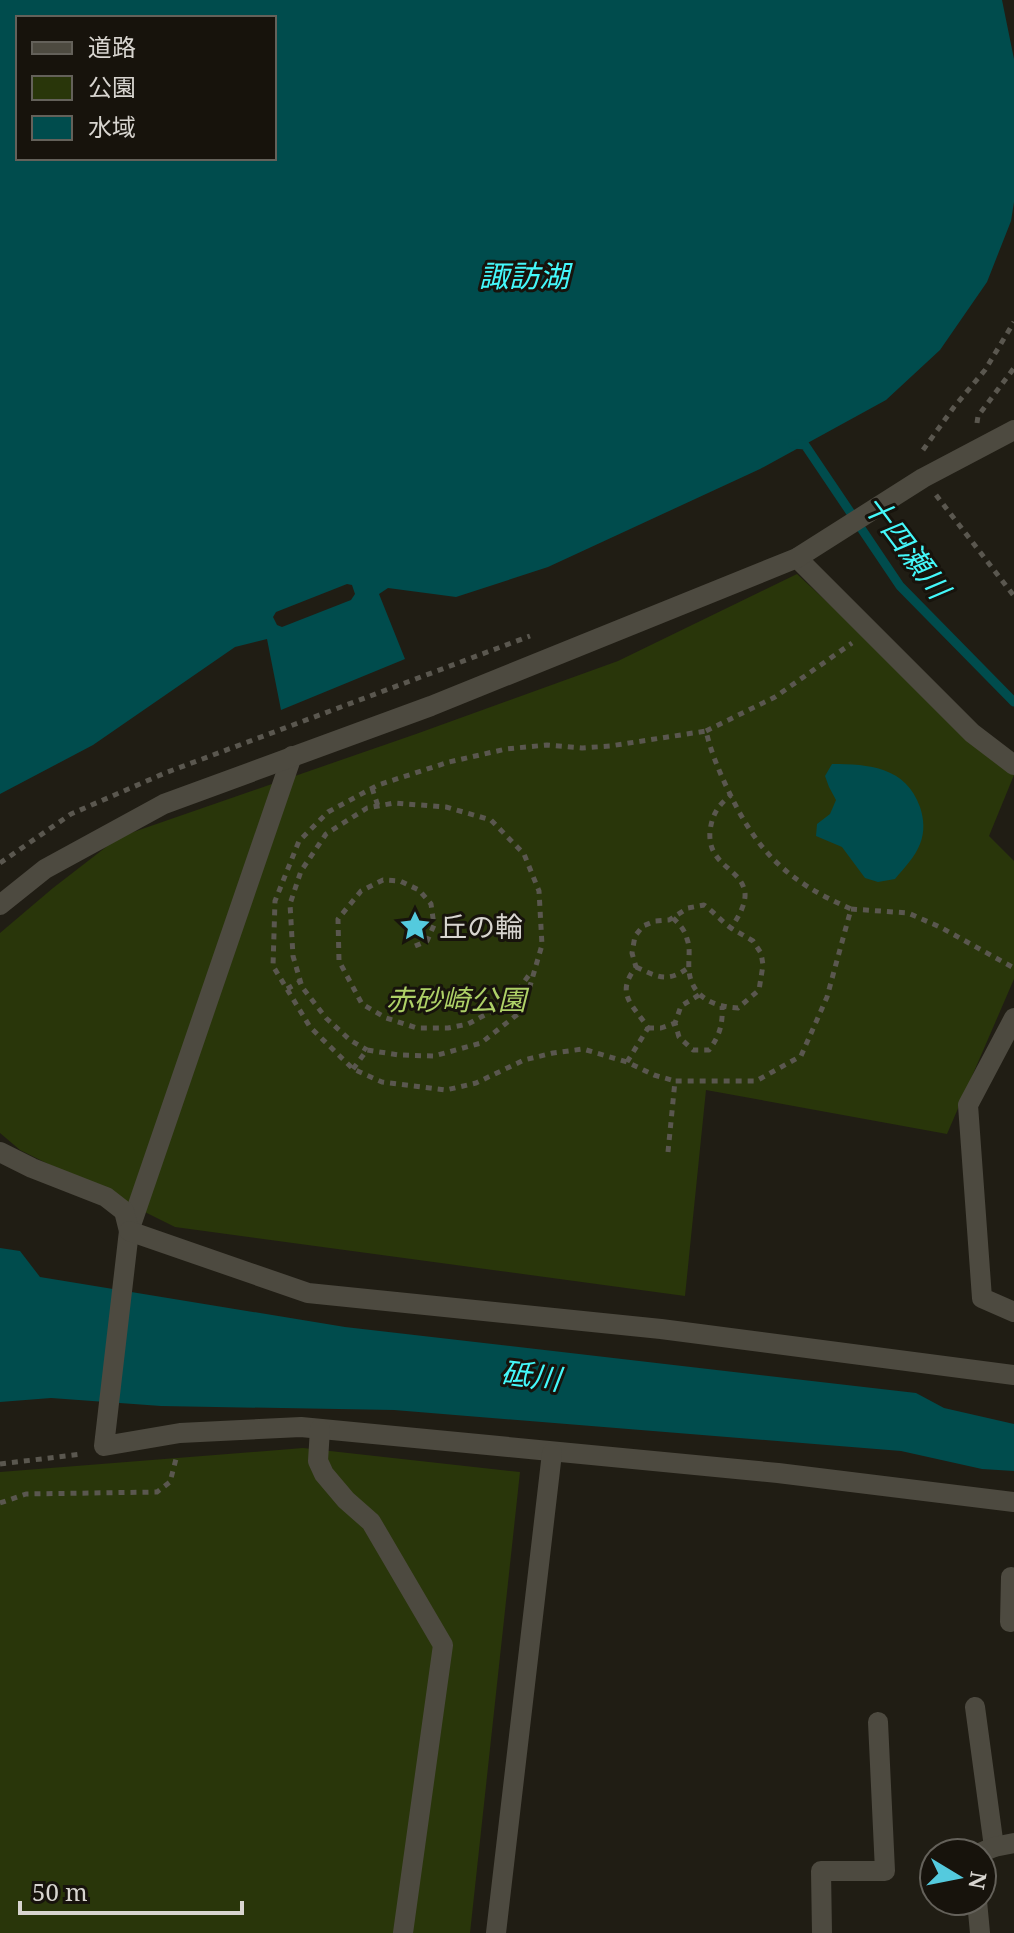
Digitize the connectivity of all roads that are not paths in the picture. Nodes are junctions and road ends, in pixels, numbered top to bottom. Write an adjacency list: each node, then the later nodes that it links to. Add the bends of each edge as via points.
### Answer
1 (1014, 430): 2 (street, via 914,483)
2 (797, 558): 3 (street, via 431,706); 4 (street, via 972,733)
3 (292, 756): 5 (street, via 164,804 45,869); 8 (street)
4 (1014, 765)
5 (0, 905)
6 (1014, 1018): 9 (street, via 968,1105 982,1298)
7 (0, 1152): 8 (street, via 106,1197 124,1211)
8 (129, 1231): 10 (street, via 308,1293 661,1329); 11 (street, via 104,1446 180,1433)
9 (1014, 1312)
10 (1014, 1375)
11 (320, 1429): 12 (street); 19 (street, via 318,1461 324,1474 371,1522 443,1645)
12 (552, 1453): 13 (street); 20 (street)
13 (1014, 1502)
14 (1011, 1577): 15 (street, via 1010,1622)
15 (1014, 1621)
16 (975, 1707): 18 (street)
17 (878, 1722): 21 (street, via 885,1871 821,1871)
18 (994, 1837)
19 (403, 1933)
20 (496, 1933)
21 (822, 1933)

